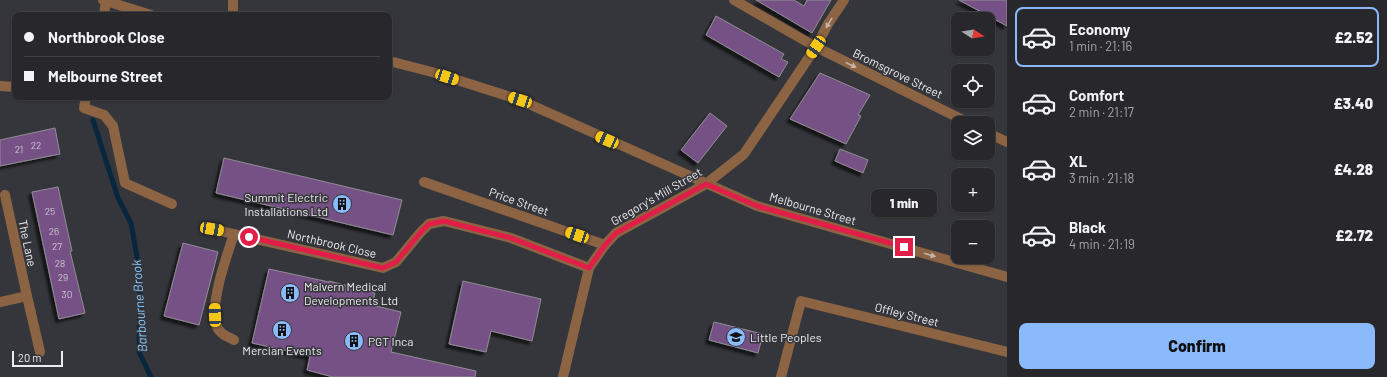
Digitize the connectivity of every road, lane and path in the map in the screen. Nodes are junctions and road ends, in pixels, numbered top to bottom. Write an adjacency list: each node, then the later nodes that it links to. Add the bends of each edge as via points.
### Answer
1 (234, 0): 7 (street)
2 (734, 0): 8 (street, Bromsgrove Street)
3 (844, 0): 8 (street, Gregory's Mill Street, one-way to 8)
4 (104, 1): 5 (street); 6 (street)
5 (104, 12)
6 (141, 12)
7 (233, 12)
8 (816, 47): 13 (street, Bromsgrove Street, one-way to 13); 17 (street, Gregory's Mill Street, via 744,154)
9 (392, 63): 17 (street, Melbourne Street, via 432,72 520,100)
10 (0, 86): 11 (street)
11 (12, 87)
12 (85, 100): 19 (street, via 84,108 104,115 113,126 125,183)
13 (954, 116)
14 (995, 136): 15 (street)
15 (1007, 142)
16 (424, 182): 22 (street, Price Street)
17 (706, 184): 22 (street, Gregory's Mill Street, via 616,233); 24 (street, Melbourne Street, one-way to 24, via 757,206)
18 (5, 195): 25 (street, The Lane)
19 (172, 204)
20 (212, 229): 21 (street, Northbrook Close)
21 (234, 234): 23 (street, Northbrook Close, via 383,268 396,262 429,224 444,221 511,238); 27 (street, via 223,267 215,306 216,325 222,334)
22 (605, 245): 23 (street, Gregory's Mill Street)
23 (589, 268): 30 (street, Gregory's Mill Street)
24 (1007, 277)
25 (27, 296): 26 (street); 28 (street, The Lane)
26 (0, 302)
27 (234, 340)
28 (40, 352)
29 (1007, 352): 31 (street, Offley Street, via 801,301)
30 (563, 377)
31 (782, 377)

